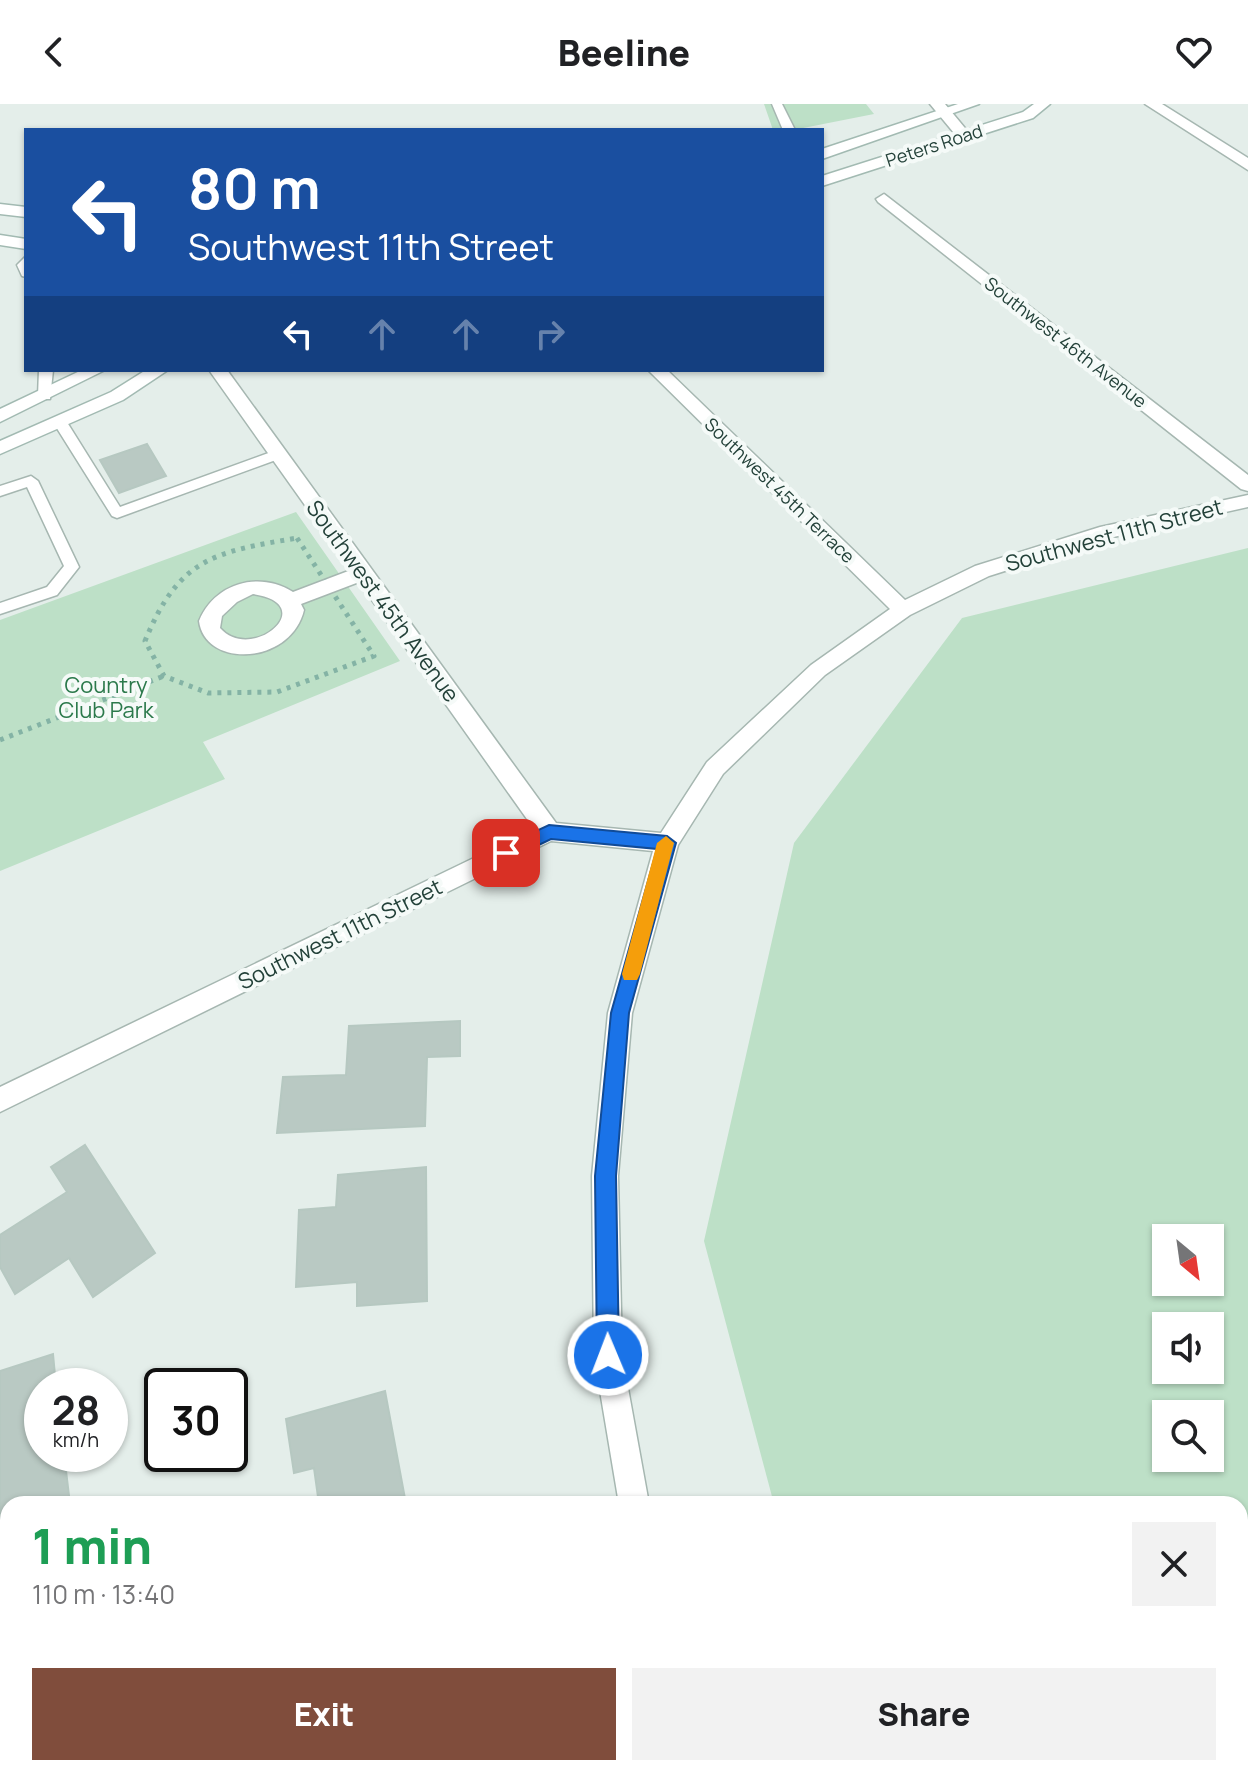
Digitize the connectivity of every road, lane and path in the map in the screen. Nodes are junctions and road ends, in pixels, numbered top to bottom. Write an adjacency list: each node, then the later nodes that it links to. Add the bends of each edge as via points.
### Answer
1 (777, 104): 6 (lane)
2 (972, 104): 5 (street, Peters Road)
3 (1043, 104): 7 (street, Peters Road, via 1028,115)
4 (1152, 104): 9 (street)
5 (940, 109): 7 (street); 8 (street, Peters Road)
6 (788, 128)
7 (964, 136): 10 (street, Peters Road)
8 (824, 153)
9 (1248, 165)
10 (824, 180)
11 (884, 199): 26 (street, Southwest 46th Avenue)
12 (0, 209): 13 (street)
13 (24, 212)
14 (0, 240): 15 (street)
15 (24, 244)
16 (46, 372): 21 (lane)
17 (92, 372): 21 (street)
18 (156, 372): 23 (street)
19 (219, 372): 25 (street, Southwest 45th Avenue)
20 (659, 372): 32 (street, Southwest 45th Terrace)
21 (45, 396): 22 (street)
22 (0, 416)
23 (60, 422): 24 (street); 25 (lane, via 117,513)
24 (0, 448)
25 (279, 454): 29 (street, Southwest 45th Avenue)
26 (1248, 485)
27 (0, 491): 31 (lane, via 31,481 72,567 52,591)
28 (1248, 501): 32 (street, Southwest 11th Street, via 1107,532 982,571)
29 (363, 573): 30 (street); 35 (street, Southwest 45th Avenue)
30 (291, 600)
31 (0, 609)
32 (903, 610): 36 (street, Southwest 11th Street, via 818,670 715,768)
33 (164, 676): 34 (path)
34 (0, 740)
35 (549, 832): 36 (street); 37 (street, Southwest 11th Street)
36 (667, 843): 38 (street, Southwest 11th Street, via 620,1013 605,1176 608,1355)
37 (0, 1100)
38 (633, 1496)

